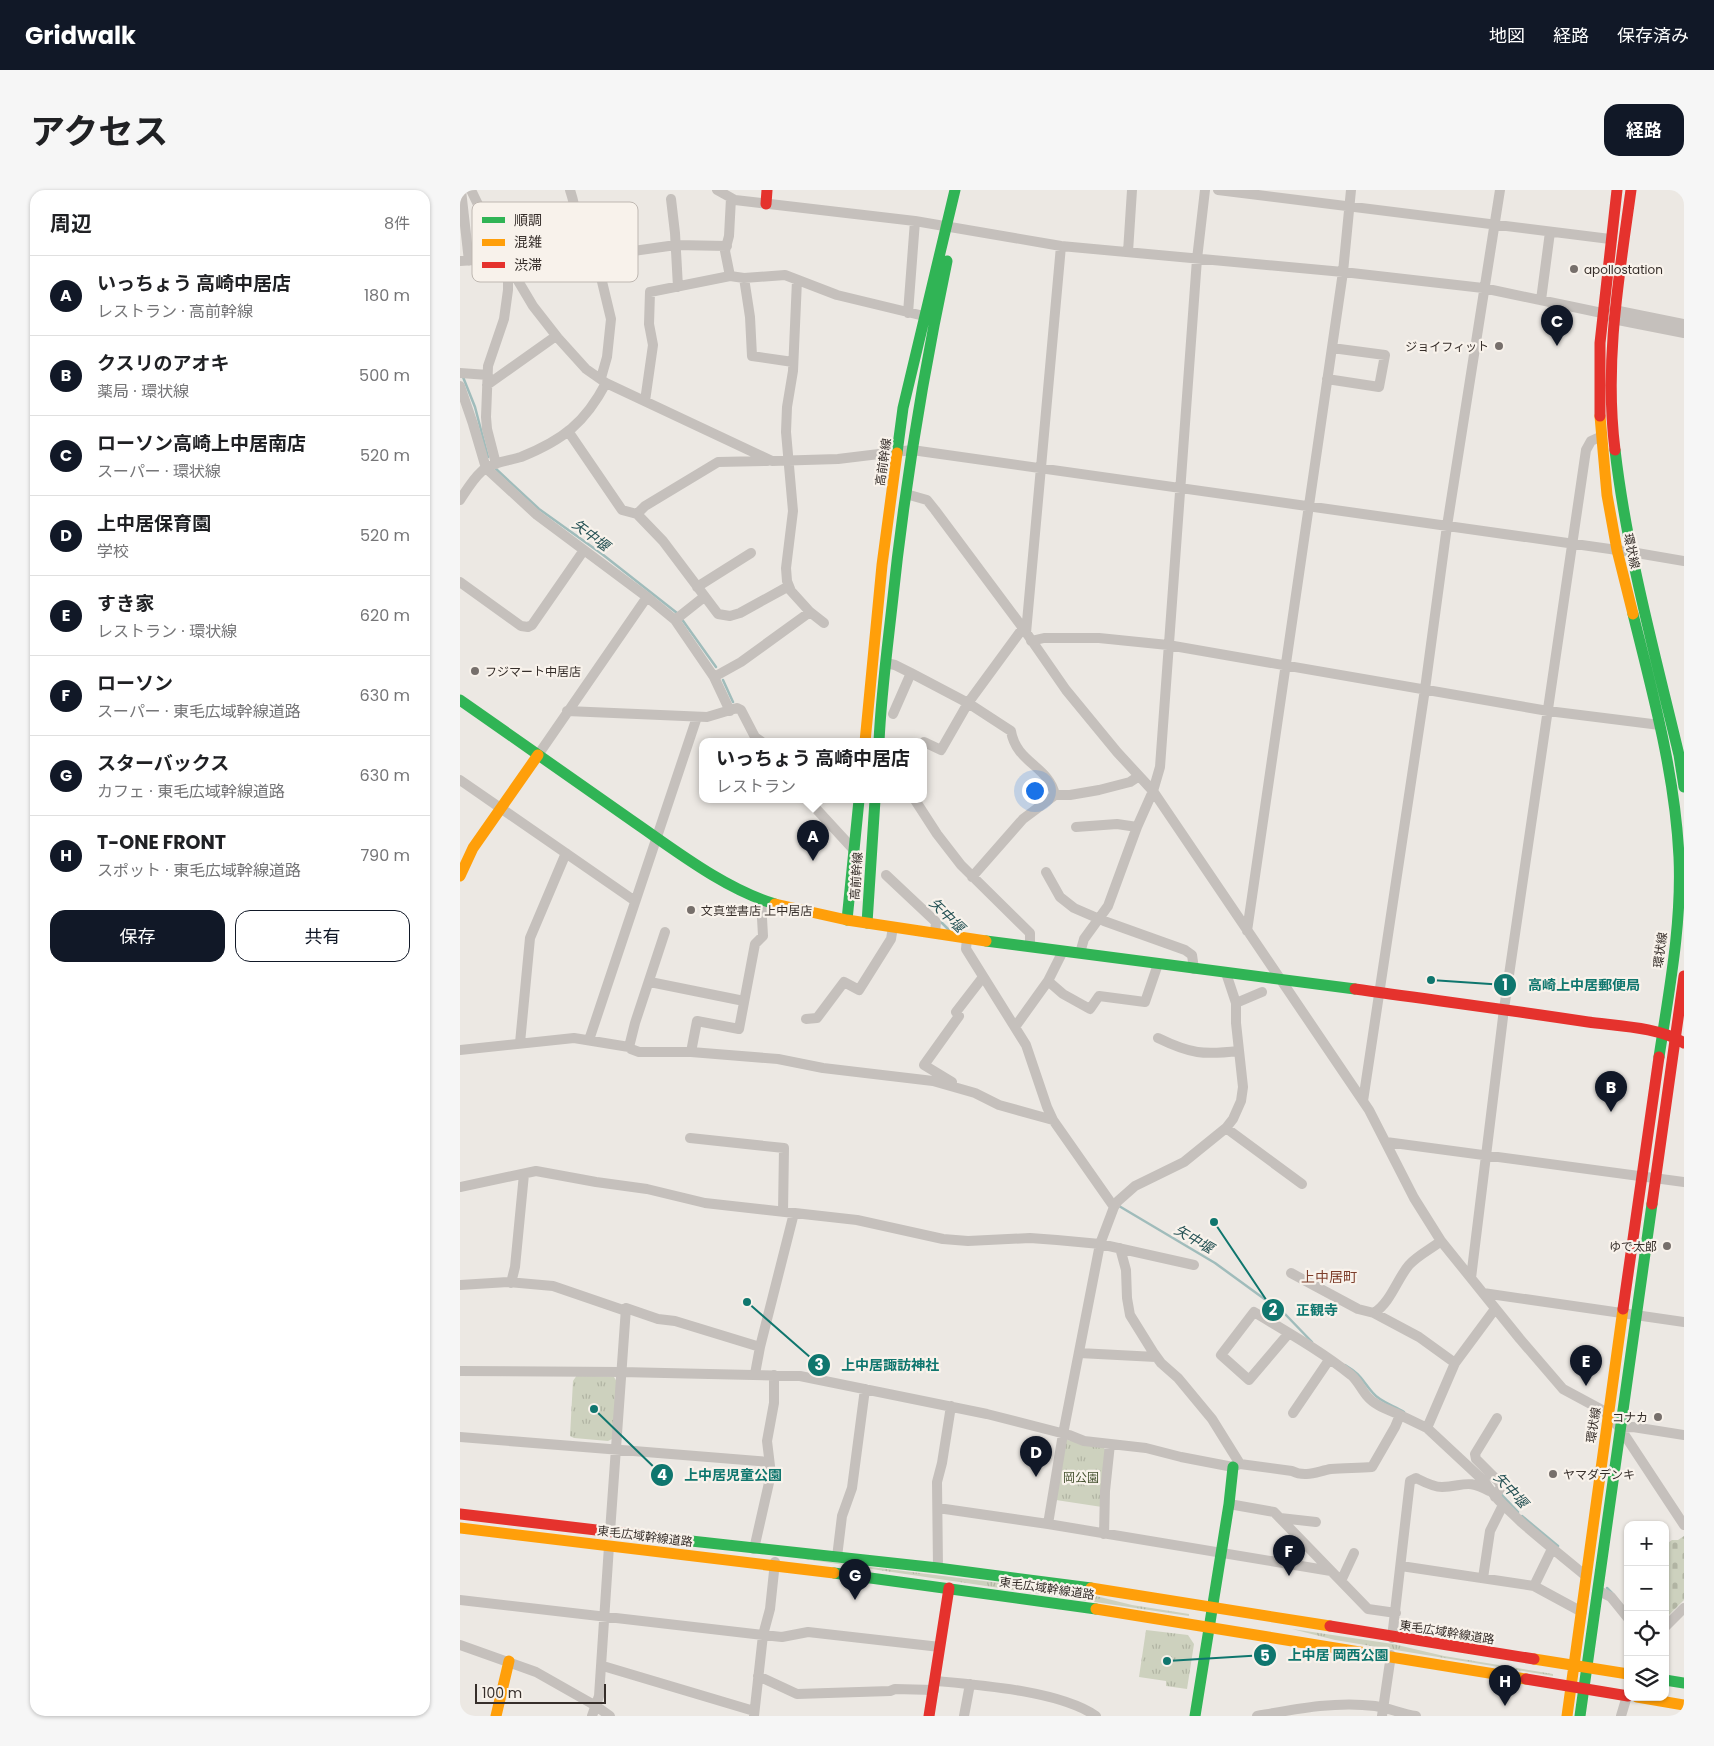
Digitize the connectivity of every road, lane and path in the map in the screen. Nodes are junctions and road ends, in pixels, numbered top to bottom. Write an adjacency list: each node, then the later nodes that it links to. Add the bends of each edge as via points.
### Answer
1 (461, 190): 32 (street)
2 (470, 190): 17 (street)
3 (570, 190): 18 (street)
4 (717, 190): 15 (street)
5 (767, 190): 19 (main road)
6 (955, 190): 23 (main road, 高前幹線)
7 (963, 190): 23 (main road, 高前幹線)
8 (1132, 190): 30 (street)
9 (1205, 190): 31 (street)
10 (1218, 190): 20 (street)
11 (1351, 190): 20 (street)
12 (1500, 190): 22 (street)
13 (1617, 190): 25 (main road, 環状線)
14 (1631, 190): 45 (main road, 環状線)
15 (731, 198): 19 (street); 27 (street)
16 (671, 199): 26 (street)
17 (476, 202)
18 (574, 202)
19 (766, 204): 21 (street)
20 (1349, 206): 22 (street); 33 (street)
21 (916, 221): 23 (street); 43 (street)
22 (1493, 225): 24 (street); 41 (street)
23 (950, 227): 28 (street); 46 (main road, 高前幹線); 60 (main road, 高前幹線)
24 (1550, 232): 25 (street); 42 (street)
25 (1610, 239): 44 (main road, 環状線)
26 (676, 245): 27 (street); 29 (street); 40 (street)
27 (727, 246): 34 (street)
28 (1061, 246): 30 (street); 66 (street)
29 (638, 250)
30 (1128, 252): 31 (street)
31 (1197, 259): 33 (street); 67 (street)
32 (464, 261)
33 (1343, 272): 41 (street); 50 (street)
34 (730, 276): 35 (street); 40 (street)
35 (744, 278): 36 (street, via 785,275); 51 (street, via 752,356)
36 (797, 280): 43 (street, via 838,295); 51 (street)
37 (508, 282): 54 (street, via 504,319 492,352)
38 (519, 282): 49 (street)
39 (602, 282): 55 (street, via 611,319)
40 (678, 287): 57 (street, via 650,292 649,324 653,345)
41 (1483, 288): 42 (street); 72 (street)
42 (1541, 300): 44 (street)
43 (908, 313): 46 (street)
44 (1602, 313): 59 (main road, 環状線, via 1599,374)
45 (1613, 314): 47 (street); 48 (street); 76 (main road, 環状線, via 1612,434)
46 (924, 316): 61 (main road, 高前幹線, via 903,408)
47 (1684, 324)
48 (1684, 333)
49 (556, 336): 54 (street); 55 (street, via 586,369)
50 (1332, 348): 53 (street); 53 (street, via 1384,355 1379,387)
51 (793, 362): 63 (street, via 787,407)
52 (460, 373): 54 (street)
53 (1328, 379): 70 (street)
54 (488, 380): 64 (street, via 487,429)
55 (603, 380): 57 (street); 58 (street, via 595,404)
56 (460, 386): 65 (street)
57 (645, 401): 62 (street)
58 (568, 431): 64 (street, via 544,446); 71 (street, via 622,510)
59 (1602, 436): 73 (street, via 1591,442 1586,450); 75 (main road, 環状線, via 1607,495)
60 (912, 450): 61 (street); 66 (street); 68 (main road, 高前幹線)
61 (898, 451): 63 (street); 104 (main road, 高前幹線, via 882,565)
62 (772, 460): 63 (street); 71 (street, via 718,462)
63 (789, 461): 80 (street, via 793,511 786,568)
64 (496, 464): 65 (street)
65 (486, 468): 69 (street); 74 (street, via 538,515)
66 (1042, 469): 67 (street); 87 (street)
67 (1180, 488): 70 (street); 88 (street)
68 (906, 494): 87 (street, via 927,500); 89 (main road, 高前幹線)
69 (460, 498)
70 (1309, 506): 72 (street); 90 (street)
71 (637, 514): 81 (street, via 664,541)
72 (1447, 526): 73 (street); 93 (street)
73 (1572, 544): 75 (street); 98 (street)
74 (584, 550): 79 (street, via 528,628); 82 (street)
75 (1617, 550): 76 (street); 101 (main road, 環状線)
76 (1631, 552): 78 (street); 102 (main road, 環状線)
77 (751, 553): 81 (street)
78 (1684, 561)
79 (460, 582)
80 (789, 586): 83 (street, via 730,616 718,614); 84 (street)
81 (697, 587): 83 (street)
82 (647, 597): 85 (street); 97 (street)
83 (704, 597): 85 (street)
84 (810, 612): 86 (street); 92 (street, via 741,662)
85 (675, 620): 92 (street)
86 (824, 623)
87 (1027, 634): 88 (street, via 1044,638 1099,638); 95 (street); 108 (street, via 1066,690)
88 (1168, 645): 90 (street); 111 (street, via 1160,768)
89 (886, 663): 91 (street); 105 (main road, 高前幹線)
90 (1285, 664): 93 (street); 133 (street)
91 (911, 673): 95 (street); 99 (street)
92 (714, 677): 96 (street)
93 (1425, 688): 98 (street); 149 (street)
94 (460, 700): 107 (main road)
95 (968, 703): 106 (street, via 941,750); 112 (street, via 1011,731 1016,748 1044,775)
96 (730, 710): 100 (street); 103 (street, via 741,710)
97 (567, 711): 100 (street); 107 (street)
98 (1548, 711): 101 (street); 152 (street)
99 (893, 714)
100 (697, 718): 120 (street)
101 (1660, 726): 155 (main road, 環状線, via 1672,783 1679,879 1678,924)
102 (1678, 730): 110 (main road, 環状線)
103 (756, 738)
104 (865, 738)
105 (879, 738)
106 (927, 743)
107 (538, 755): 117 (main road); 120 (main road)
108 (1139, 776): 111 (street); 112 (street, via 1130,782 1098,790 1070,796)
109 (460, 780): 117 (street)
110 (1684, 787)
111 (1153, 791): 119 (street); 133 (street)
112 (1055, 795): 126 (street, via 1023,820)
113 (811, 803): 121 (street)
114 (859, 803): 121 (main road, 高前幹線)
115 (875, 803): 131 (main road, 高前幹線)
116 (917, 803): 126 (street)
117 (501, 808): 122 (street); 125 (main road, via 473,848)
118 (1076, 827): 119 (street, via 1117,824)
119 (1137, 827): 129 (street, via 1108,906)
120 (657, 837): 127 (main road, via 719,878); 128 (street)
121 (854, 850): 130 (main road, 高前幹線)
122 (566, 853): 128 (street); 159 (street, via 530,938)
123 (1046, 872): 129 (street, via 1060,897 1074,908)
124 (886, 875): 135 (street, via 936,922)
125 (460, 876)
126 (972, 877): 137 (street, via 1030,933)
127 (761, 900): 130 (main road); 150 (street, via 763,936 755,944)
128 (636, 901): 158 (street)
129 (1099, 918): 139 (street, via 1084,939); 141 (street, via 1185,950 1192,955)
130 (847, 920): 131 (main road)
131 (867, 923): 132 (main road)
132 (893, 927): 135 (main road); 153 (street, via 890,939 859,990 844,982 817,1018)
133 (1247, 931): 145 (street)
134 (665, 932): 147 (street)
135 (935, 933): 136 (main road)
136 (967, 938): 137 (main road); 144 (street, via 966,949)
137 (1030, 947): 138 (main road)
138 (1064, 951): 139 (main road); 146 (street)
139 (1080, 953): 140 (main road)
140 (1158, 964): 141 (main road); 146 (street, via 1145,1002 1100,996 1090,1009)
141 (1194, 969): 142 (main road)
142 (1226, 973): 145 (main road); 151 (street)
143 (1684, 976): 157 (main road)
144 (983, 977): 154 (street); 164 (street, via 956,1012 959,1016 924,1065)
145 (1281, 980): 149 (main road); 165 (street)
146 (1048, 981): 154 (street)
147 (650, 982): 150 (street); 160 (street)
148 (1262, 992): 151 (street)
149 (1380, 993): 152 (main road); 165 (street)
150 (744, 1000): 163 (street, via 738,1029 697,1021)
151 (1236, 1002): 162 (street)
152 (1504, 1009): 155 (main road); 170 (street)
153 (806, 1019)
154 (1015, 1027): 166 (street, via 1030,1051)
155 (1663, 1034): 157 (main road); 172 (main road, 環状線)
156 (1158, 1038): 162 (street, via 1188,1051)
157 (1681, 1039): 173 (main road)
158 (589, 1040): 159 (street, via 559,1038); 160 (street)
159 (520, 1043): 161 (street)
160 (629, 1047): 163 (street, via 639,1052)
161 (460, 1050)
162 (1239, 1051): 167 (street, via 1242,1101)
163 (691, 1052): 164 (street, via 934,1081)
164 (965, 1090): 166 (street, via 1000,1105)
165 (1362, 1101): 169 (street)
166 (1053, 1120): 177 (street)
167 (1226, 1128): 175 (street); 177 (street, via 1184,1162 1135,1186)
168 (690, 1138): 178 (street, via 784,1148)
169 (1386, 1142): 170 (street); 180 (street, via 1414,1198)
170 (1486, 1155): 172 (street); 185 (street)
171 (524, 1174): 176 (street); 178 (street, via 536,1171 647,1189 705,1203); 186 (street)
172 (1643, 1176): 173 (street); 192 (main road, 環状線)
173 (1656, 1178): 174 (street); 193 (main road)
174 (1684, 1182)
175 (1302, 1184)
176 (460, 1187)
177 (1114, 1208): 181 (street)
178 (783, 1212): 179 (street)
179 (794, 1213): 181 (street, via 857,1220 955,1241 1030,1238); 196 (street)
180 (1442, 1241): 185 (street); 191 (street, via 1410,1264)
181 (1100, 1244): 182 (street); 197 (street)
182 (1120, 1248): 183 (street); 198 (street, via 1126,1270 1130,1316)
183 (1194, 1265)
184 (1290, 1273): 191 (street, via 1358,1309)
185 (1471, 1278): 188 (street)
186 (511, 1283): 187 (street); 190 (street, via 553,1286)
187 (460, 1285)
188 (1483, 1293): 189 (street); 192 (street)
189 (1495, 1309): 200 (street); 209 (street, via 1563,1389)
190 (626, 1311): 196 (street, via 626,1308); 202 (street)
191 (1374, 1313): 200 (street, via 1419,1337)
192 (1624, 1313): 193 (street); 209 (main road, 環状線)
193 (1638, 1315): 194 (street); 212 (main road)
194 (1684, 1322)
195 (1289, 1333): 195 (street, via 1254,1312 1220,1355 1249,1380); 199 (street)
196 (760, 1346): 203 (street)
197 (1079, 1352): 198 (street); 213 (street)
198 (1156, 1357): 219 (street, via 1212,1419)
199 (1329, 1360): 207 (street); 208 (street, via 1352,1376 1376,1404)
200 (1455, 1363): 211 (street)
201 (460, 1371): 202 (street)
202 (620, 1372): 203 (street); 217 (street)
203 (755, 1374): 204 (street)
204 (774, 1375): 205 (street, via 800,1376); 218 (street, via 774,1403 767,1441)
205 (864, 1389): 206 (street); 238 (street, via 852,1488 842,1516)
206 (951, 1406): 213 (street); 223 (street, via 937,1482)
207 (1293, 1413)
208 (1400, 1414): 211 (street); 219 (street, via 1372,1467 1297,1474)
209 (1608, 1415): 212 (street); 243 (main road, 環状線)
210 (1497, 1418): 220 (street, via 1475,1454 1499,1482)
211 (1428, 1426): 220 (street)
212 (1620, 1428): 214 (street); 228 (street); 248 (main road)
213 (1063, 1434): 216 (street); 227 (street)
214 (1684, 1435)
215 (460, 1437): 217 (street)
216 (1110, 1444): 219 (street); 231 (street)
217 (616, 1450): 218 (street); 230 (street)
218 (769, 1462): 233 (street, via 771,1474)
219 (1237, 1466): 221 (main road)
220 (1496, 1493): 222 (street); 240 (street, via 1468,1483 1442,1487 1416,1478 1410,1482)
221 (1229, 1504): 225 (street, via 1274,1512); 236 (main road)
222 (1503, 1505): 234 (street); 244 (street, via 1490,1530)
223 (938, 1508): 227 (street); 241 (street)
224 (460, 1514): 230 (main road, 東毛広域幹線道路)
225 (1280, 1518): 226 (street); 242 (street)
226 (1316, 1522)
227 (1048, 1524): 231 (street)
228 (1684, 1525)
229 (460, 1528): 232 (main road, 東毛広域幹線道路)
230 (610, 1532): 233 (main road, 東毛広域幹線道路)
231 (1104, 1534): 236 (street)
232 (609, 1546): 239 (main road, 東毛広域幹線道路); 255 (street)
233 (754, 1549): 235 (main road, 東毛広域幹線道路)
234 (1552, 1549): 243 (street); 246 (street)
235 (776, 1551): 238 (main road, 東毛広域幹線道路); 239 (street)
236 (1221, 1552): 242 (street); 250 (main road)
237 (1354, 1552): 245 (street)
238 (837, 1557): 241 (main road, 東毛広域幹線道路)
239 (775, 1565): 247 (main road, 東毛広域幹線道路); 258 (street, via 770,1609)
240 (1400, 1566): 244 (street); 253 (street)
241 (938, 1568): 250 (main road, 東毛広域幹線道路)
242 (1331, 1571): 245 (street)
243 (1586, 1576): 252 (main road, 環状線)
244 (1484, 1578): 246 (street)
245 (1341, 1581): 253 (street, via 1368,1609)
246 (1534, 1586): 252 (street)
247 (949, 1588): 257 (main road, 東毛広域幹線道路); 261 (main road)
248 (1599, 1591): 254 (street, via 1608,1594); 266 (main road)
249 (460, 1600): 255 (street)
250 (1212, 1607): 257 (main road); 259 (main road, 東毛広域幹線道路)
251 (1684, 1608): 256 (street)
252 (1582, 1612): 264 (main road, 環状線)
253 (1396, 1613): 259 (street)
254 (1624, 1613)
255 (604, 1616): 258 (street); 265 (street)
256 (1669, 1623)
257 (1209, 1626): 262 (main road, 東毛広域幹線道路); 289 (main road)
258 (763, 1635): 261 (street, via 782,1637 808,1632); 268 (street)
259 (1392, 1638): 264 (main road, 東毛広域幹線道路)
260 (460, 1645): 263 (street)
261 (940, 1647): 272 (main road)
262 (1391, 1655): 273 (main road, 東毛広域幹線道路); 281 (street)
263 (509, 1661): 279 (street, via 536,1672); 283 (main road)
264 (1575, 1665): 266 (main road, 東毛広域幹線道路); 273 (main road, 環状線)
265 (602, 1666): 279 (street); 282 (street)
266 (1588, 1667): 267 (main road, 東毛広域幹線道路); 274 (main road)
267 (1624, 1673)
268 (758, 1676): 272 (street, via 797,1694); 282 (street)
269 (1669, 1681): 270 (main road)
270 (1684, 1683)
271 (970, 1684): 272 (street); 287 (street); 288 (street, via 1048,1697 1077,1705)
272 (935, 1686): 286 (main road)
273 (1571, 1686): 274 (main road, 東毛広域幹線道路); 292 (main road, 環状線)
274 (1584, 1688): 275 (main road, 東毛広域幹線道路); 293 (main road)
275 (1624, 1695)
276 (1626, 1701): 294 (street)
277 (1660, 1701): 278 (main road)
278 (1684, 1705)
279 (596, 1706): 284 (street); 285 (street)
280 (1319, 1711): 281 (street, via 1348,1704); 290 (street)
281 (1382, 1712): 291 (street)
282 (754, 1714)
283 (496, 1716)
284 (592, 1716)
285 (610, 1716)
286 (930, 1716)
287 (964, 1716)
288 (1096, 1716)
289 (1195, 1716)
290 (1257, 1716)
291 (1416, 1716)
292 (1567, 1716)
293 (1580, 1716)
294 (1621, 1716)

